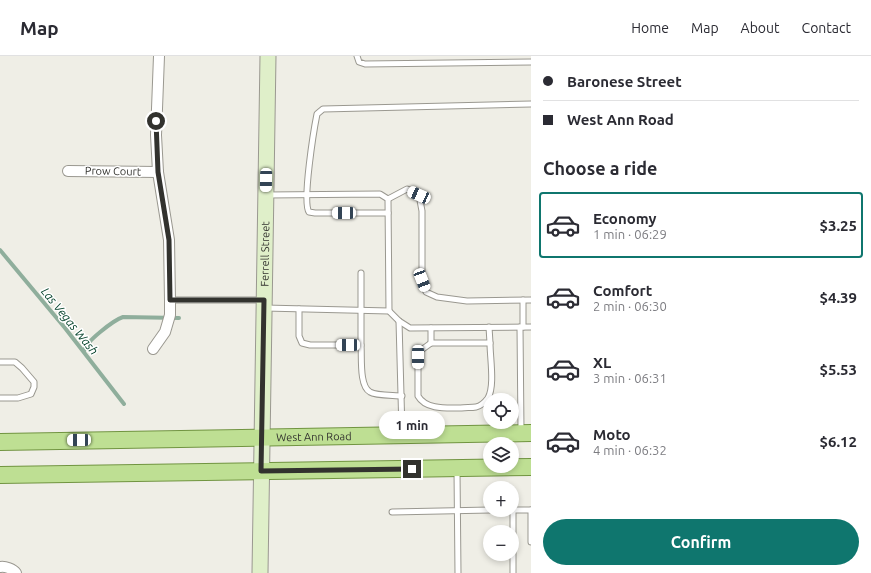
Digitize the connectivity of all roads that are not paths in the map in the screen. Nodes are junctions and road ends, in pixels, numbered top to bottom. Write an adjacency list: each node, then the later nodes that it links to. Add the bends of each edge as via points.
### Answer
1 (159, 56): 7 (street, via 156,135)
2 (268, 56): 9 (street, Ferrell Street)
3 (357, 56): 4 (lane, via 359,62 365,64)
4 (531, 62)
5 (531, 104): 8 (lane, via 323,109 317,114 312,140)
6 (68, 171): 7 (street, Prow Court)
7 (158, 172): 13 (street, via 169,240)
8 (307, 194): 9 (lane); 10 (lane, via 380,194); 11 (lane, via 309,212)
9 (266, 195): 16 (street, Ferrell Street)
10 (388, 198): 11 (lane); 14 (lane, via 407,189 419,195 422,211 422,280 426,292 437,298 467,301)
11 (388, 213): 19 (lane)
12 (361, 273): 18 (lane)
13 (170, 300): 16 (lane); 28 (street, via 170,315 165,332)
14 (523, 300): 15 (lane); 21 (lane)
15 (531, 300)
16 (264, 304): 17 (lane); 34 (street, Ferrell Street)
17 (300, 309): 18 (lane); 27 (lane, via 299,336 302,342 310,345)
18 (360, 310): 19 (lane); 27 (lane)
19 (389, 311): 20 (lane)
20 (399, 321): 23 (lane, via 410,328); 30 (lane)
21 (522, 327): 22 (lane); 24 (lane); 32 (lane)
22 (531, 327)
23 (432, 328): 24 (lane); 25 (lane)
24 (489, 328): 26 (lane)
25 (431, 343): 26 (lane); 26 (lane, via 420,351 418,357 418,396 425,403 444,408 476,407 484,403 491,390)
26 (490, 343)
27 (361, 345): 30 (lane, via 362,380 366,389 371,393)
28 (153, 349)
29 (0, 362): 31 (lane, via 15,362 34,382 34,387 31,394 18,398)
30 (402, 396): 33 (lane)
31 (0, 398)
32 (526, 434): 33 (main road, West Ann Road)
33 (402, 435): 34 (main road, West Ann Road)
34 (262, 437): 35 (main road, West Ann Road); 38 (street, Ferrell Street)
35 (0, 442)
36 (531, 467): 37 (main road)
37 (457, 468): 38 (main road); 40 (lane)
38 (261, 471): 39 (main road); 49 (street, Ferrell Street)
39 (0, 475)
40 (458, 510): 41 (lane); 44 (lane); 50 (lane)
41 (483, 510)
42 (519, 510): 43 (lane)
43 (531, 510): 46 (lane)
44 (392, 512)
45 (512, 517): 51 (lane)
46 (531, 542)
47 (0, 567): 48 (street)
48 (16, 573)
49 (260, 573)
50 (458, 573)
51 (513, 573)

